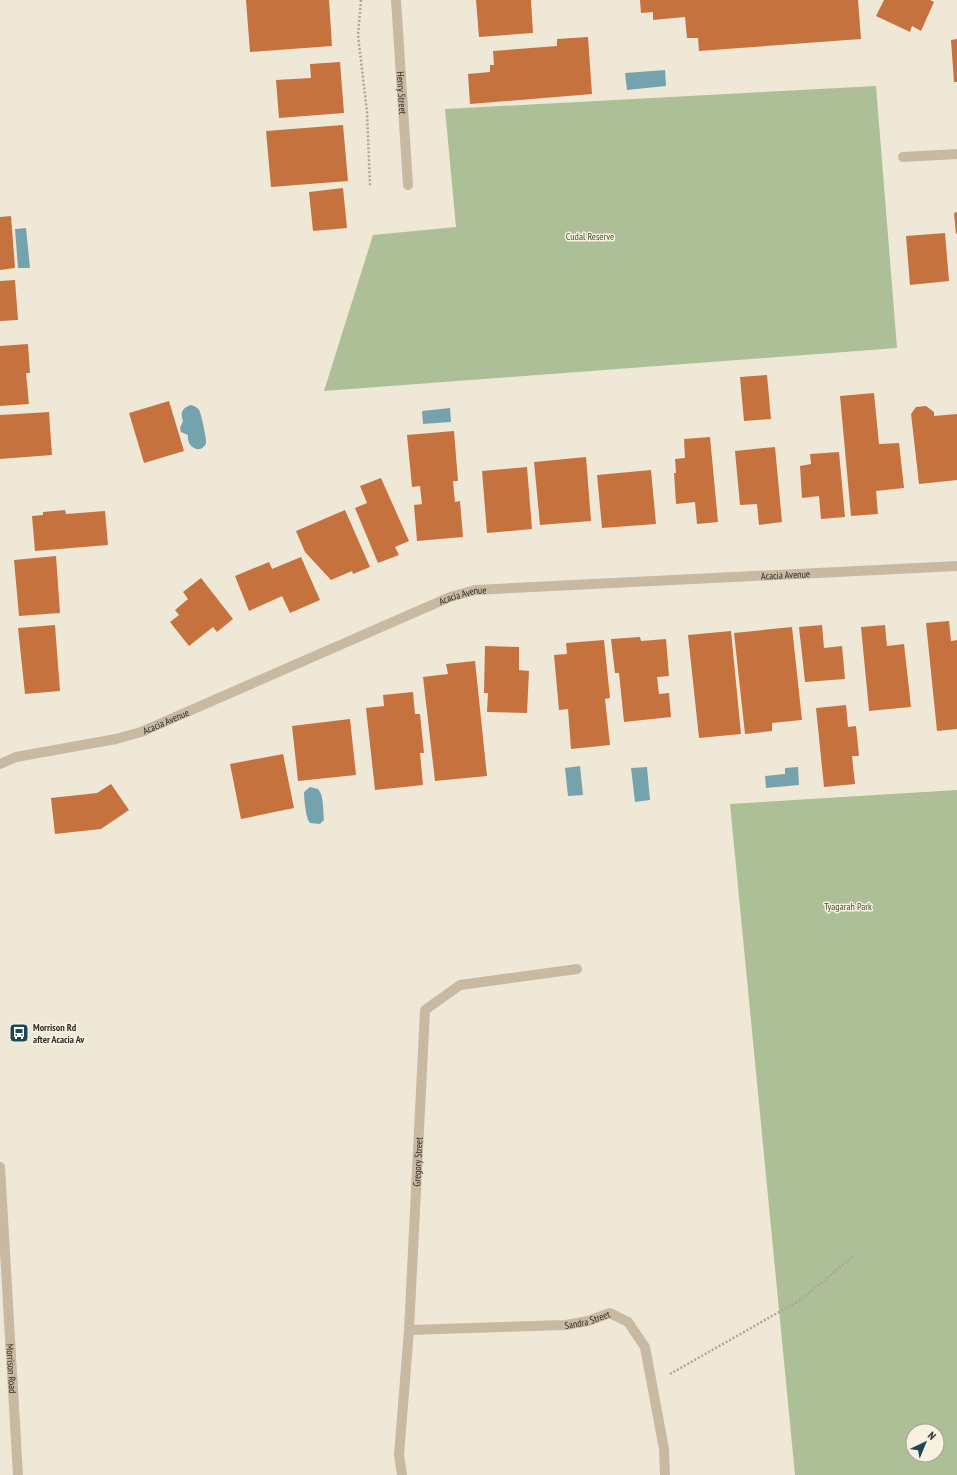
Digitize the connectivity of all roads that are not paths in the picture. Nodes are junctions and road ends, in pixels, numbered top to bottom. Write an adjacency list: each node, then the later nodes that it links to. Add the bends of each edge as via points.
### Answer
1 (396, 0): 4 (street, Henry Street)
2 (957, 154): 3 (street)
3 (903, 157)
4 (408, 185)
5 (957, 566): 6 (street, Acacia Avenue, via 475,590 450,597 140,732 16,758)
6 (0, 764)
7 (577, 970): 10 (street, Gregory Street, via 460,985 425,1010)
8 (0, 1168): 9 (street, Morrison Road)
9 (3, 1277): 11 (street, Morrison Road)
10 (409, 1330): 12 (street, Gregory Street, via 399,1455); 13 (street, Sandra Street, via 566,1326 610,1313 628,1322 646,1348 664,1449)
11 (18, 1475)
12 (402, 1475)
13 (665, 1475)

